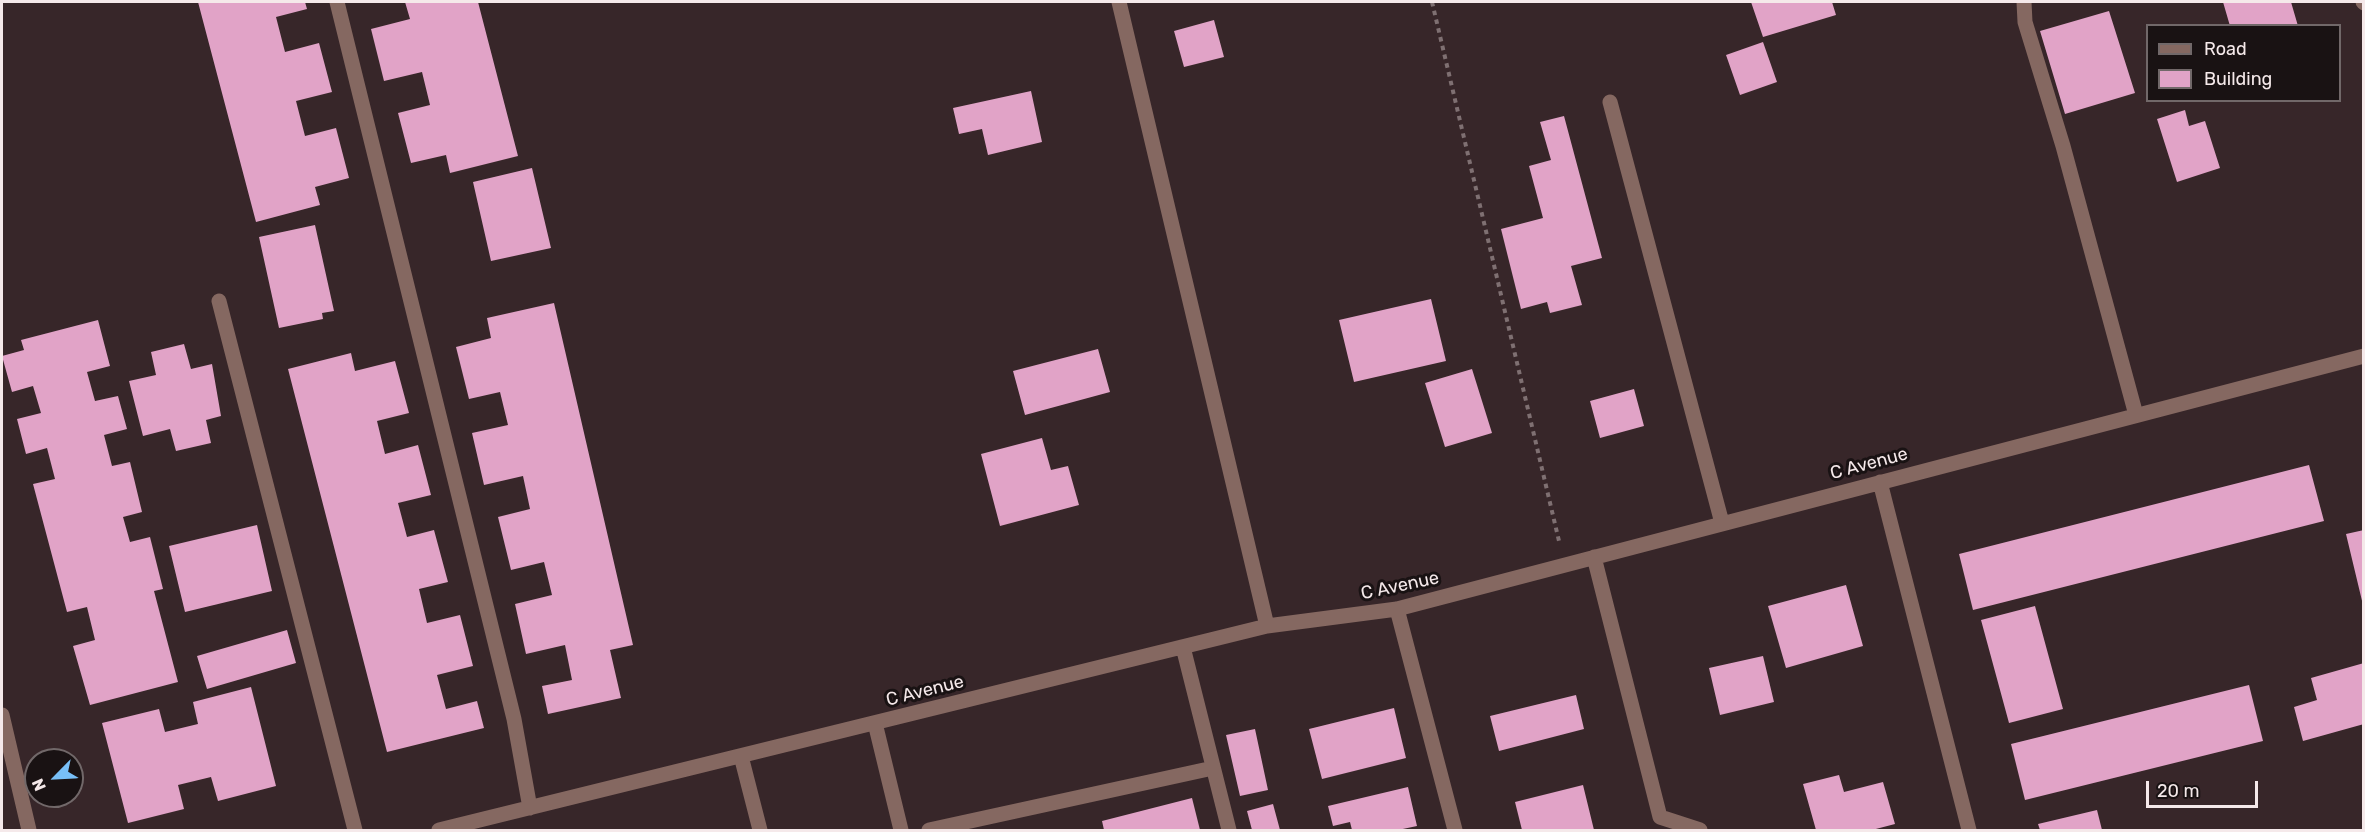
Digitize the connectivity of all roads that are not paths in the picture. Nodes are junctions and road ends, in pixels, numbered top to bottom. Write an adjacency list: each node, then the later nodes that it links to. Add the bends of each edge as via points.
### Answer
1 (337, 2): 18 (street, via 511,708)
2 (1119, 2): 12 (street)
3 (2024, 2): 7 (street, via 2025,22)
4 (1610, 102): 9 (street)
5 (219, 301): 20 (street)
6 (2364, 357): 7 (street, C Avenue)
7 (2136, 415): 8 (street, C Avenue)
8 (1880, 482): 9 (street, C Avenue); 28 (street)
9 (1722, 523): 10 (street, C Avenue)
10 (1594, 556): 11 (street, C Avenue); 27 (street, via 1660,817)
11 (1397, 609): 12 (street, C Avenue); 26 (street)
12 (1267, 626): 13 (street, C Avenue)
13 (1183, 647): 15 (street, C Avenue); 17 (street)
14 (2, 715): 19 (street)
15 (875, 723): 16 (street, C Avenue); 23 (street)
16 (741, 756): 18 (street, C Avenue); 22 (street)
17 (1213, 768): 24 (street); 25 (street)
18 (530, 808): 21 (street, C Avenue)
19 (30, 831)
20 (355, 831)
21 (439, 831)
22 (760, 831)
23 (901, 831)
24 (929, 831)
25 (1229, 831)
26 (1455, 831)
27 (1700, 831)
28 (1969, 831)

